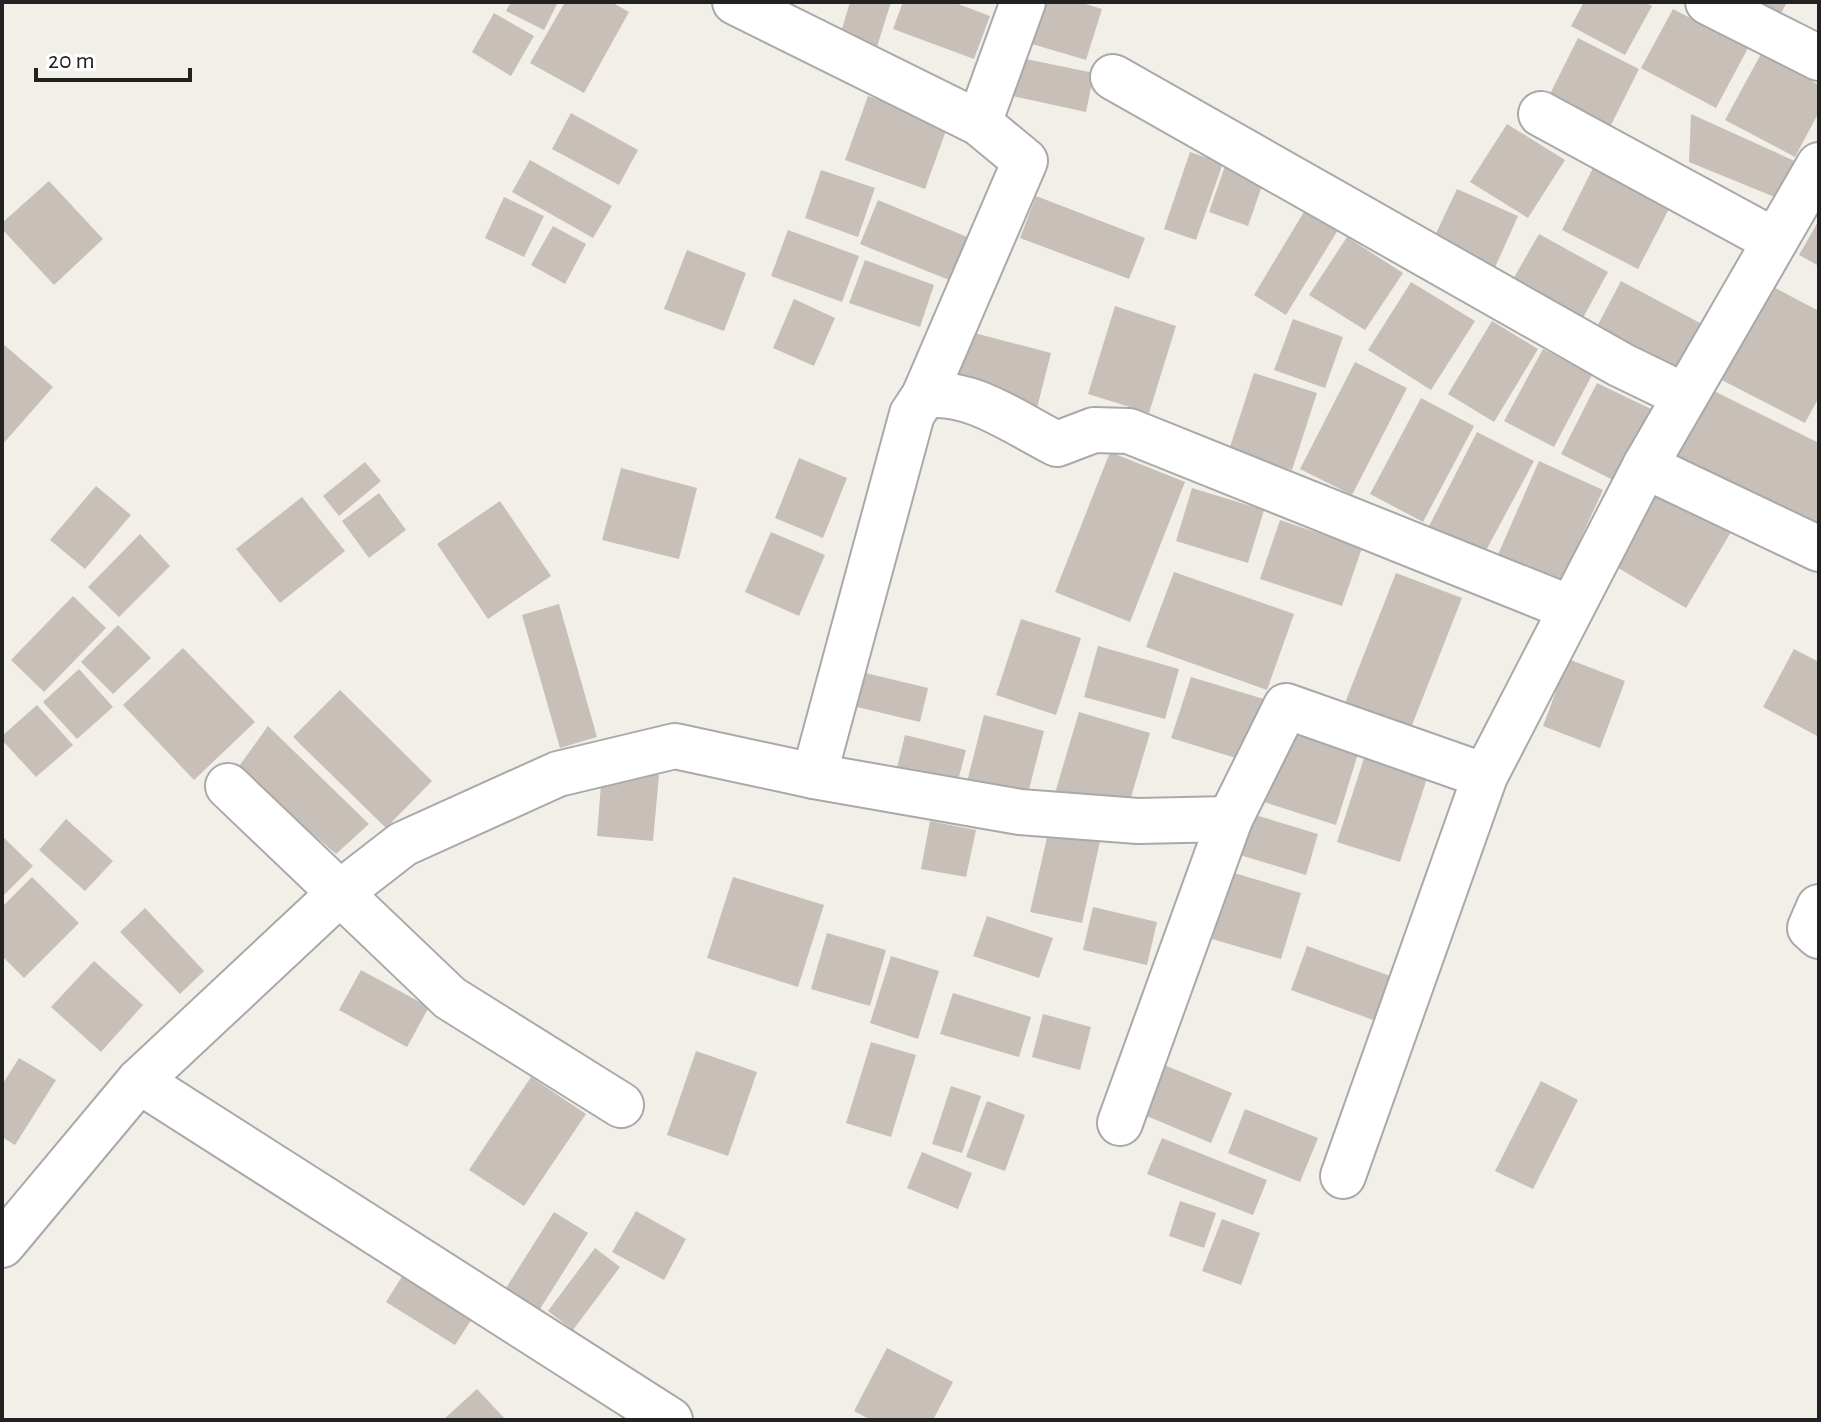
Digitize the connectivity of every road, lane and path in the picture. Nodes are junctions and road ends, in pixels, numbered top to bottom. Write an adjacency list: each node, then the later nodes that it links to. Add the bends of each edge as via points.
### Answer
1 (735, 2): 7 (street)
2 (1023, 2): 7 (street)
3 (1708, 2): 4 (street)
4 (1819, 58)
5 (1113, 77): 11 (street, via 1621,365)
6 (1541, 114): 9 (street)
7 (979, 123): 10 (street, via 1025,161)
8 (1819, 165): 9 (street)
9 (1775, 241): 11 (street)
10 (924, 396): 14 (street, via 942,393 971,401 1057,444 1094,430 1129,431); 15 (street, via 912,414)
11 (1685, 396): 12 (street)
12 (1645, 466): 13 (street); 14 (street)
13 (1819, 549)
14 (1570, 608): 16 (street)
15 (814, 776): 18 (street, via 1020,812 1138,821); 19 (street, via 675,746 572,771 403,844)
16 (1485, 776): 18 (street, via 1286,706); 25 (street)
17 (228, 786): 19 (street)
18 (1230, 819): 24 (street)
19 (341, 892): 22 (street); 23 (street, via 450,998)
20 (1819, 907): 21 (street, via 1810,928)
21 (1819, 936)
22 (139, 1081): 26 (street); 27 (street)
23 (621, 1105)
24 (1120, 1123)
25 (1343, 1176)
26 (2, 1245)
27 (670, 1420)

